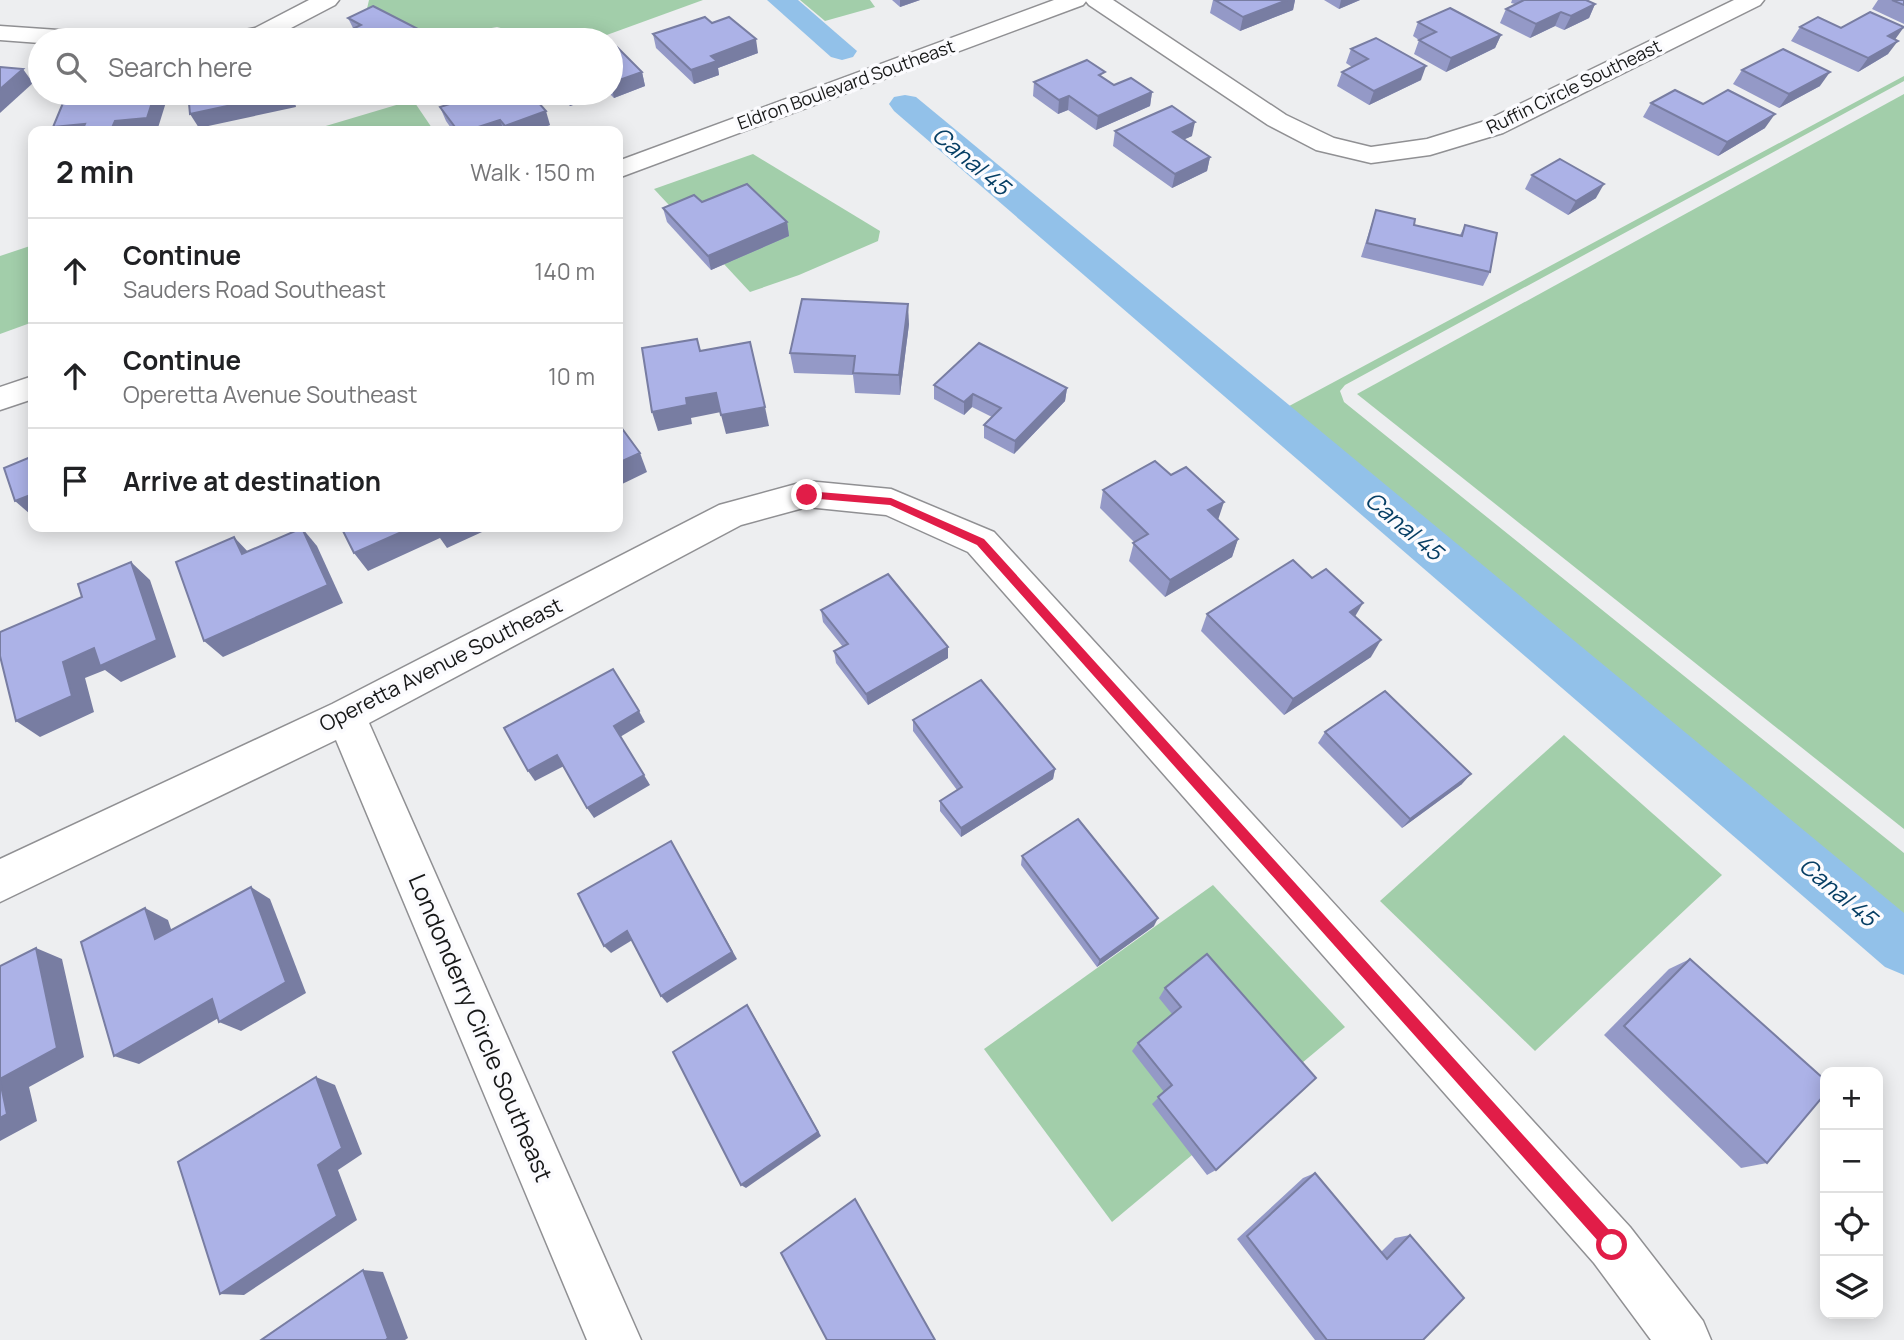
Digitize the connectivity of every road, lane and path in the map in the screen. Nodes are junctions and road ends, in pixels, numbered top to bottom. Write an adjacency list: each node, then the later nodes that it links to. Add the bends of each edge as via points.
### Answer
1 (327, 0): 5 (street)
2 (1075, 0): 8 (street, Eldron Boulevard Southeast)
3 (1097, 0): 4 (street, Ruffin Circle Southeast, via 1277,120 1325,144 1371,155 1430,148 1494,127)
4 (1752, 0)
5 (273, 28)
6 (0, 33): 7 (street)
7 (28, 35)
8 (623, 168)
9 (28, 389): 10 (street)
10 (0, 399)
11 (346, 716): 12 (street, Operetta Avenue Southeast); 13 (street, Londonderry Circle Southeast); 14 (street, Operetta Avenue Southeast, via 731,514 807,495 891,502 981,542 1612,1245)
12 (0, 881)
13 (614, 1340)
14 (1684, 1340)

